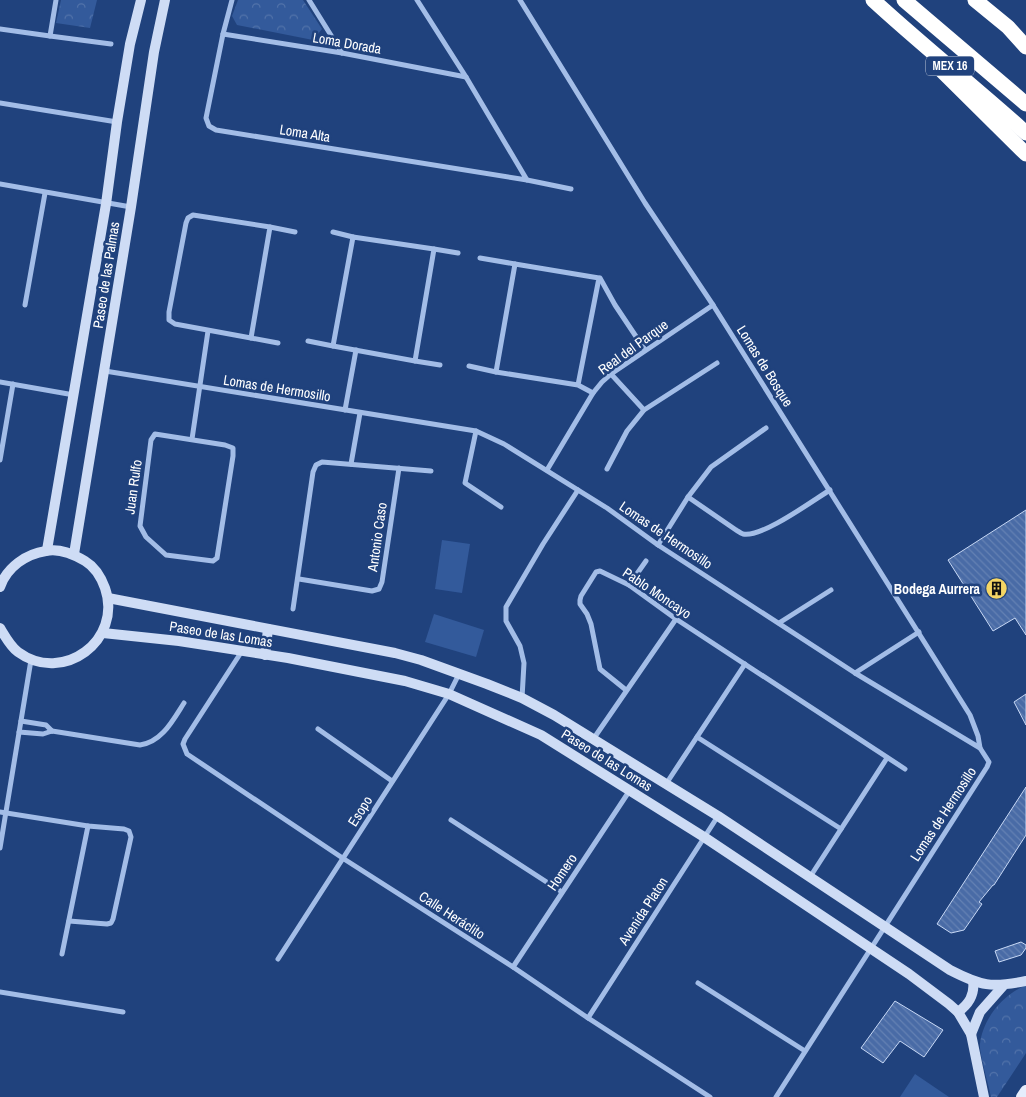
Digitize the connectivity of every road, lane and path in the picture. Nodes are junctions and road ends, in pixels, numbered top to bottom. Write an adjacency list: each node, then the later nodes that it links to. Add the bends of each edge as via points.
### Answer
1 (56, 0): 14 (street)
2 (141, 0): 23 (street, Paseo de las Palmas)
3 (165, 0): 31 (street, Paseo de las Palmas)
4 (232, 0): 13 (street, Loma Alta)
5 (309, 0): 19 (street)
6 (417, 0): 20 (street)
7 (520, 0): 42 (street, Lomas de Bosque, via 645,203)
8 (873, 0): 16 (highway, MEX 16)
9 (904, 0): 22 (highway)
10 (975, 0): 11 (highway)
11 (1008, 27): 15 (highway); 18 (highway)
12 (0, 29): 14 (street)
13 (223, 34): 19 (street, Loma Dorada); 26 (street, Loma Alta, via 206,118 209,126 216,130)
14 (50, 36): 17 (street)
15 (1026, 39)
16 (918, 41): 24 (highway, MEX 16); 25 (highway, via 934,64)
17 (111, 44)
18 (1026, 48)
19 (342, 53): 20 (street, Loma Dorada)
20 (466, 77): 26 (street)
21 (0, 103): 23 (street)
22 (1026, 104)
23 (117, 122): 30 (street, Paseo de las Palmas)
24 (1026, 133)
25 (1026, 154)
26 (527, 180): 28 (street, Loma Alta)
27 (0, 184): 29 (street)
28 (571, 189)
29 (44, 193): 30 (street); 41 (street)
30 (106, 204): 31 (street); 62 (street, Paseo de las Palmas)
31 (131, 207): 54 (street, Paseo de las Palmas)
32 (270, 227): 33 (street); 43 (street, via 193,215 188,218 169,320); 44 (street)
33 (295, 232)
34 (332, 232): 35 (street)
35 (354, 237): 36 (street); 47 (street)
36 (434, 249): 37 (street); 50 (street)
37 (458, 253)
38 (480, 258): 39 (street)
39 (515, 264): 40 (street); 55 (street)
40 (599, 278): 49 (street); 59 (street)
41 (25, 305)
42 (713, 305): 49 (street, Real del Parque); 76 (street, Lomas de Bosque)
43 (208, 331): 44 (street); 60 (street)
44 (251, 338): 46 (street)
45 (308, 341): 47 (street)
46 (278, 343)
47 (333, 346): 48 (street)
48 (356, 350): 50 (street); 63 (street)
49 (645, 350): 56 (street, Real del Parque)
50 (415, 361): 52 (street)
51 (717, 363): 64 (street)
52 (440, 365)
53 (469, 366): 55 (street)
54 (105, 371): 60 (street, Lomas de Hermosillo); 81 (street, Paseo de las Palmas)
55 (496, 372): 59 (street)
56 (611, 374): 61 (street, Real del Parque); 64 (street)
57 (0, 382): 58 (street)
58 (13, 384): 62 (street); 69 (street)
59 (578, 385): 61 (street)
60 (200, 387): 63 (street, Lomas de Hermosillo); 68 (street)
61 (593, 393): 73 (street, Real del Parque)
62 (74, 395): 80 (street, Paseo de las Palmas)
63 (345, 410): 65 (street, Lomas de Hermosillo)
64 (644, 410): 72 (street, via 627,431)
65 (360, 413): 67 (street, Lomas de Hermosillo); 70 (street)
66 (766, 428): 77 (street, via 711,467)
67 (476, 431): 73 (street, Lomas de Hermosillo); 78 (street, via 465,483)
68 (192, 439): 68 (street, Juan Rulfo, via 233,448 217,558 213,561 166,555 140,526 151,440 155,434)
69 (0, 460)
70 (351, 464): 71 (street); 83 (street, via 322,462 316,465)
71 (399, 468): 74 (street); 83 (street, Antonio Caso, via 379,589)
72 (606, 469)
73 (547, 470): 75 (street, Lomas de Hermosillo)
74 (431, 471)
75 (578, 490): 79 (street, Lomas de Hermosillo); 103 (street, via 506,607 506,621 520,646 524,663)
76 (830, 490): 77 (street, via 773,526 750,534 736,530); 94 (street, Lomas de Bosque)
77 (688, 497): 79 (street)
78 (501, 507)
79 (658, 545): 90 (street, Lomas de Hermosillo)
80 (47, 550): 81 (street); 84 (street, via 28,555 13,566)
81 (74, 554): 87 (street, via 90,564 102,580)
82 (646, 560): 85 (street)
83 (299, 579): 88 (street)
84 (1, 583)
85 (629, 585): 89 (street, Pablo Moncayo); 101 (street, Pablo Moncayo, via 596,572 580,600 591,624 600,669)
86 (831, 590): 90 (street)
87 (108, 598): 92 (street, Paseo de las Lomas); 93 (street, via 109,610)
88 (294, 609)
89 (676, 619): 98 (street, Pablo Moncayo); 101 (street)
90 (779, 623): 99 (street, Lomas de Hermosillo)
91 (0, 628): 97 (street, via 6,640)
92 (268, 629): 96 (street); 100 (street, Paseo de las Lomas, via 395,653)
93 (103, 632): 95 (street, Paseo de las Lomas); 97 (street, via 90,649 72,660 52,663)
94 (919, 632): 99 (street); 111 (street, Lomas de Bosque, via 970,716)
95 (242, 651): 96 (street, Paseo de las Lomas); 124 (street, Calle Heráclito, via 185,739 184,750)
96 (265, 655): 102 (street, Paseo de las Lomas, via 405,681)
97 (31, 660): 105 (street)
98 (745, 664): 109 (street); 112 (street, Pablo Moncayo)
99 (855, 673): 111 (street, Lomas de Hermosillo)
100 (460, 674): 102 (street, Esopo); 103 (street, Paseo de las Lomas)
101 (626, 690): 110 (street)
102 (449, 694): 114 (street, Esopo); 116 (street, Paseo de las Lomas, via 541,735)
103 (522, 698): 110 (street, Paseo de las Lomas)
104 (184, 703): 107 (street, via 170,724 149,744)
105 (21, 721): 107 (street, via 46,725); 108 (street)
106 (318, 729): 114 (street)
107 (52, 731): 108 (street, via 42,734)
108 (19, 732): 117 (street)
109 (697, 737): 115 (street); 121 (street)
110 (594, 738): 115 (street, Paseo de las Lomas)
111 (980, 748): 128 (street, Lomas de Hermosillo, via 989,762 987,767)
112 (887, 758): 113 (street, Pablo Moncayo); 121 (street)
113 (905, 769)
114 (392, 781): 124 (street, Esopo)
115 (666, 785): 118 (street, Paseo de las Lomas)
116 (630, 790): 122 (street, Paseo de las Lomas); 126 (street, Homero)
117 (3, 813): 120 (street); 123 (street)
118 (718, 816): 122 (street, Avenida Platon); 125 (street, Paseo de las Lomas)
119 (451, 820): 126 (street)
120 (88, 826): 127 (street); 127 (street, via 124,829 131,836 111,923)
121 (841, 830): 125 (street)
122 (704, 837): 129 (street, Paseo de las Lomas); 140 (street, Avenida Platon)
123 (0, 848)
124 (344, 859): 131 (street, Esopo); 132 (street, Calle Heráclito)
125 (809, 877): 128 (street, Paseo de las Lomas)
126 (562, 892): 132 (street, Homero)
127 (69, 921): 130 (street)
128 (884, 928): 129 (street); 133 (street, Paseo de las Lomas)
129 (870, 950): 139 (street, Paseo de las Lomas, via 909,974); 142 (street)
130 (62, 954)
131 (278, 959)
132 (513, 967): 140 (street, Calle Heráclito)
133 (973, 981): 136 (street, Paseo de las Lomas); 139 (street, via 971,1000)
134 (698, 982): 142 (street)
135 (1026, 982): 136 (street, Paseo de las Lomas)
136 (1003, 986): 141 (street, via 980,1012)
137 (0, 992): 138 (street)
138 (123, 1012)
139 (958, 1012): 141 (street, Paseo de las Lomas)
140 (588, 1018): 144 (street, Calle Heráclito)
141 (971, 1034): 146 (street, Paseo de las Lomas)
142 (805, 1051): 145 (street)
143 (1026, 1091): 147 (main road)
144 (710, 1097)
145 (776, 1097)
146 (984, 1097)
147 (1022, 1097)

